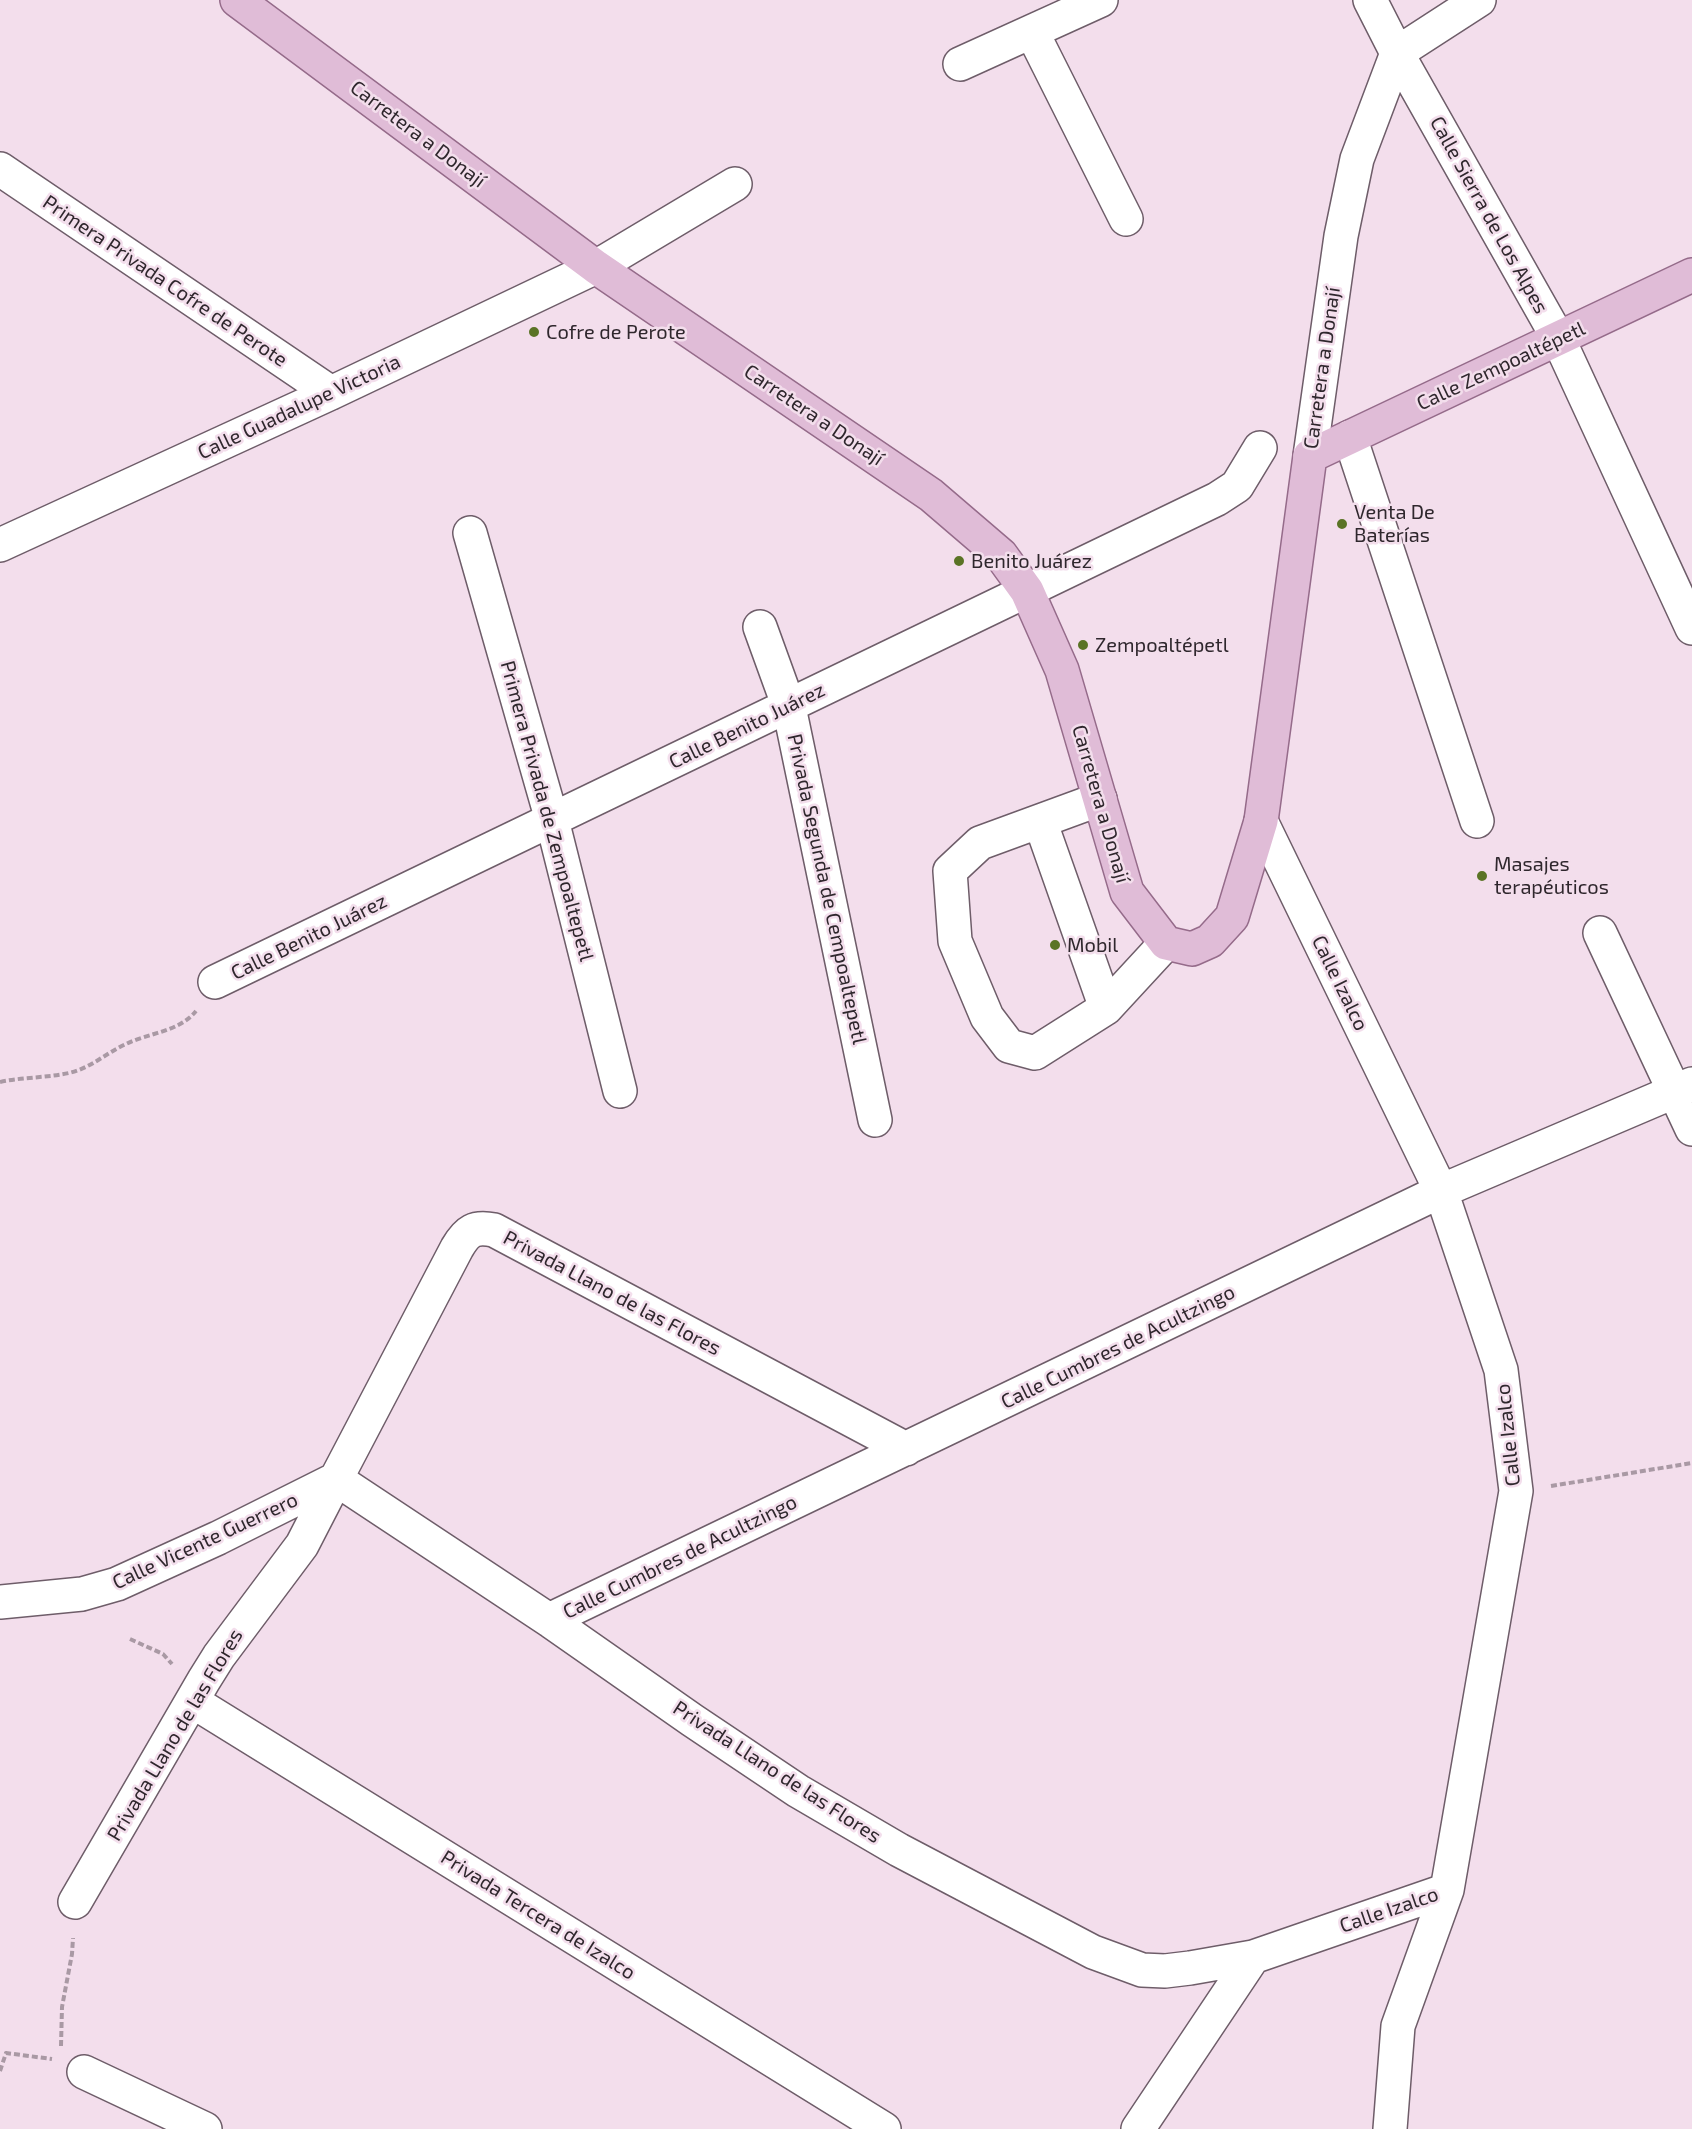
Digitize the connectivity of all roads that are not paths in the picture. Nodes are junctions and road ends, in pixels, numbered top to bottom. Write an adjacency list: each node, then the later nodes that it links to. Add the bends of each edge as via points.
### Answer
1 (237, 0): 11 (main road, Carretera a Donají)
2 (1101, 0): 5 (street)
3 (1370, 0): 6 (street, Calle Sierra de Los Alpes)
4 (1479, 0): 6 (street)
5 (1032, 32): 7 (street); 10 (street)
6 (1397, 53): 13 (street, Calle Sierra de Los Alpes); 17 (street, Carretera a Donají, via 1355,170 1341,236)
7 (960, 64)
8 (0, 169): 14 (street, Primera Privada Cofre de Perote)
9 (735, 184): 11 (street, Calle Guadalupe Victoria)
10 (1126, 219)
11 (596, 267): 14 (street, Calle Guadalupe Victoria); 20 (main road, Carretera a Donají, via 932,495 1001,555)
12 (1692, 275): 13 (main road, Calle Zempoaltépetl)
13 (1558, 338): 15 (main road, Calle Zempoaltépetl); 22 (street, Calle Sierra de Los Alpes)
14 (331, 393): 19 (street, Calle Guadalupe Victoria)
15 (1350, 437): 17 (main road, Calle Zempoaltépetl); 28 (street)
16 (1260, 448): 20 (street, Calle Benito Juárez, via 1245,476 1223,496)
17 (1310, 456): 27 (main road, Carretera a Donají)
18 (470, 533): 25 (street, Primera Privada de Zempoaltepetl)
19 (0, 544)
20 (1027, 591): 23 (street, Calle Benito Juárez); 24 (main road, Carretera a Donají, via 1062,670)
21 (760, 627): 23 (street, Privada Segunda de Cempoaltepetl)
22 (1692, 628)
23 (789, 706): 25 (street, Calle Benito Juárez); 35 (street, Privada Segunda de Cempoaltepetl)
24 (1100, 800): 26 (street); 30 (main road, Carretera a Donají, via 1127,892)
25 (552, 820): 31 (street, Calle Benito Juárez); 34 (street, Primera Privada de Zempoaltepetl)
26 (1040, 821): 32 (street); 32 (street, via 980,843 950,871 955,941 987,1017 1009,1046 1035,1053)
27 (1261, 821): 30 (main road, Carretera a Donají, via 1232,917 1210,941 1192,949); 37 (street, Calle Izalco)
28 (1477, 821)
29 (1600, 933): 33 (street)
30 (1166, 943): 32 (street)
31 (215, 982)
32 (1106, 1008)
33 (1684, 1088): 36 (street); 37 (street, Calle Cumbres de Acultzingo)
34 (620, 1091)
35 (875, 1120)
36 (1692, 1129)
37 (1442, 1191): 38 (street, Calle Cumbres de Acultzingo); 43 (street, Calle Izalco, via 1501,1370 1516,1491)
38 (906, 1449): 39 (street, Privada Llano de las Flores, via 494,1230 476,1228 468,1232 457,1248); 41 (street, Calle Cumbres de Acultzingo)
39 (336, 1479): 40 (street, Calle Vicente Guerrero, via 117,1584 82,1594); 41 (street, Privada Llano de las Flores); 42 (street, Privada Llano de las Flores, via 302,1545 219,1656)
40 (0, 1602)
41 (549, 1620): 45 (street, Privada Llano de las Flores, via 798,1791 899,1850 1093,1952 1142,1970 1165,1971)
42 (192, 1701): 44 (street, Privada Llano de las Flores); 48 (street, Privada Tercera de Izalco)
43 (1447, 1890): 45 (street, Calle Izalco); 50 (street, via 1398,2026)
44 (75, 1902)
45 (1253, 1957): 49 (street)
46 (69, 2060): 47 (street)
47 (205, 2129)
48 (884, 2129)
49 (1138, 2129)
50 (1389, 2129)

